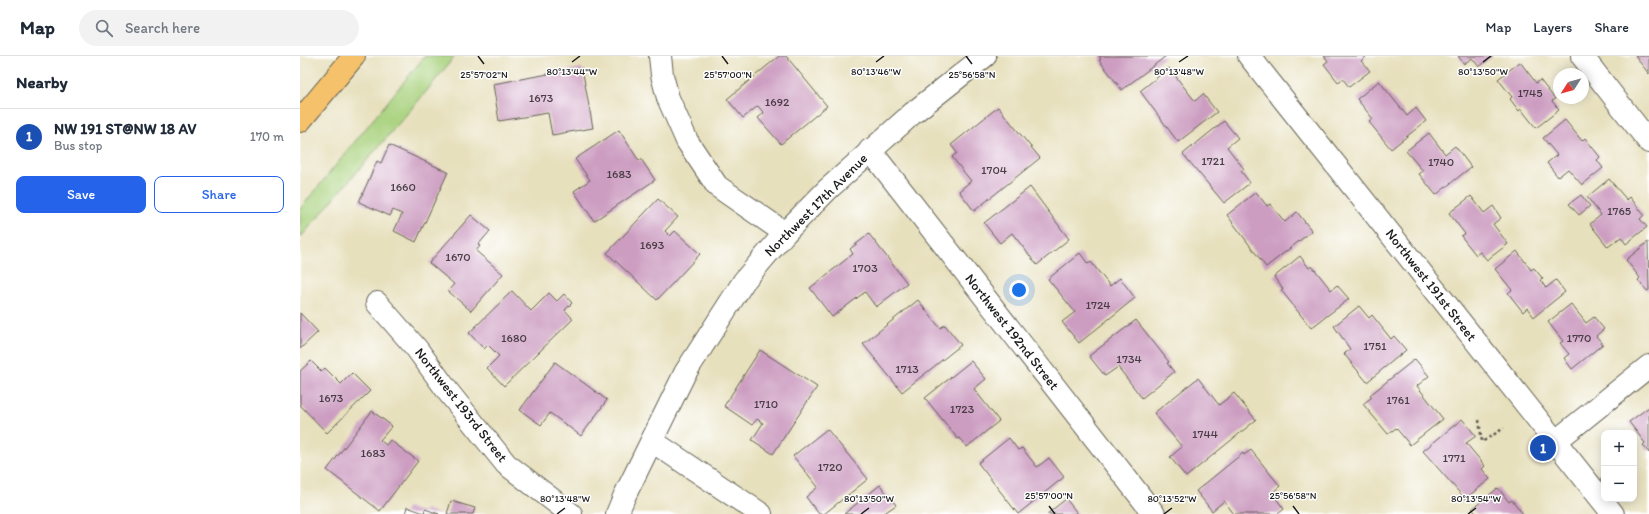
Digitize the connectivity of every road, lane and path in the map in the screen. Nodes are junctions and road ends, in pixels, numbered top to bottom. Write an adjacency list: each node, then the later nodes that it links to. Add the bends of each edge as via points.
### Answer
1 (354, 56): 6 (highway)
2 (660, 56): 9 (street, via 668,98 687,141 717,186)
3 (985, 56): 8 (street, Northwest 17th Avenue)
4 (1249, 56): 15 (street, Northwest 191st Street)
5 (1582, 56): 7 (street)
6 (300, 121)
7 (1649, 142)
8 (870, 150): 9 (street, Northwest 17th Avenue); 19 (street, Northwest 192nd Street)
9 (785, 233): 14 (street, Northwest 17th Avenue, via 744,281 693,360)
10 (378, 303): 16 (street, Northwest 193rd Street, via 506,464)
11 (1649, 366): 15 (street)
12 (1479, 420): 13 (path, via 1482,442)
13 (1504, 428)
14 (652, 440): 17 (street, Northwest 17th Avenue); 18 (street)
15 (1556, 442): 20 (street, Northwest 191st Street)
16 (571, 514)
17 (617, 514)
18 (761, 514)
19 (1154, 514)
20 (1613, 514)

